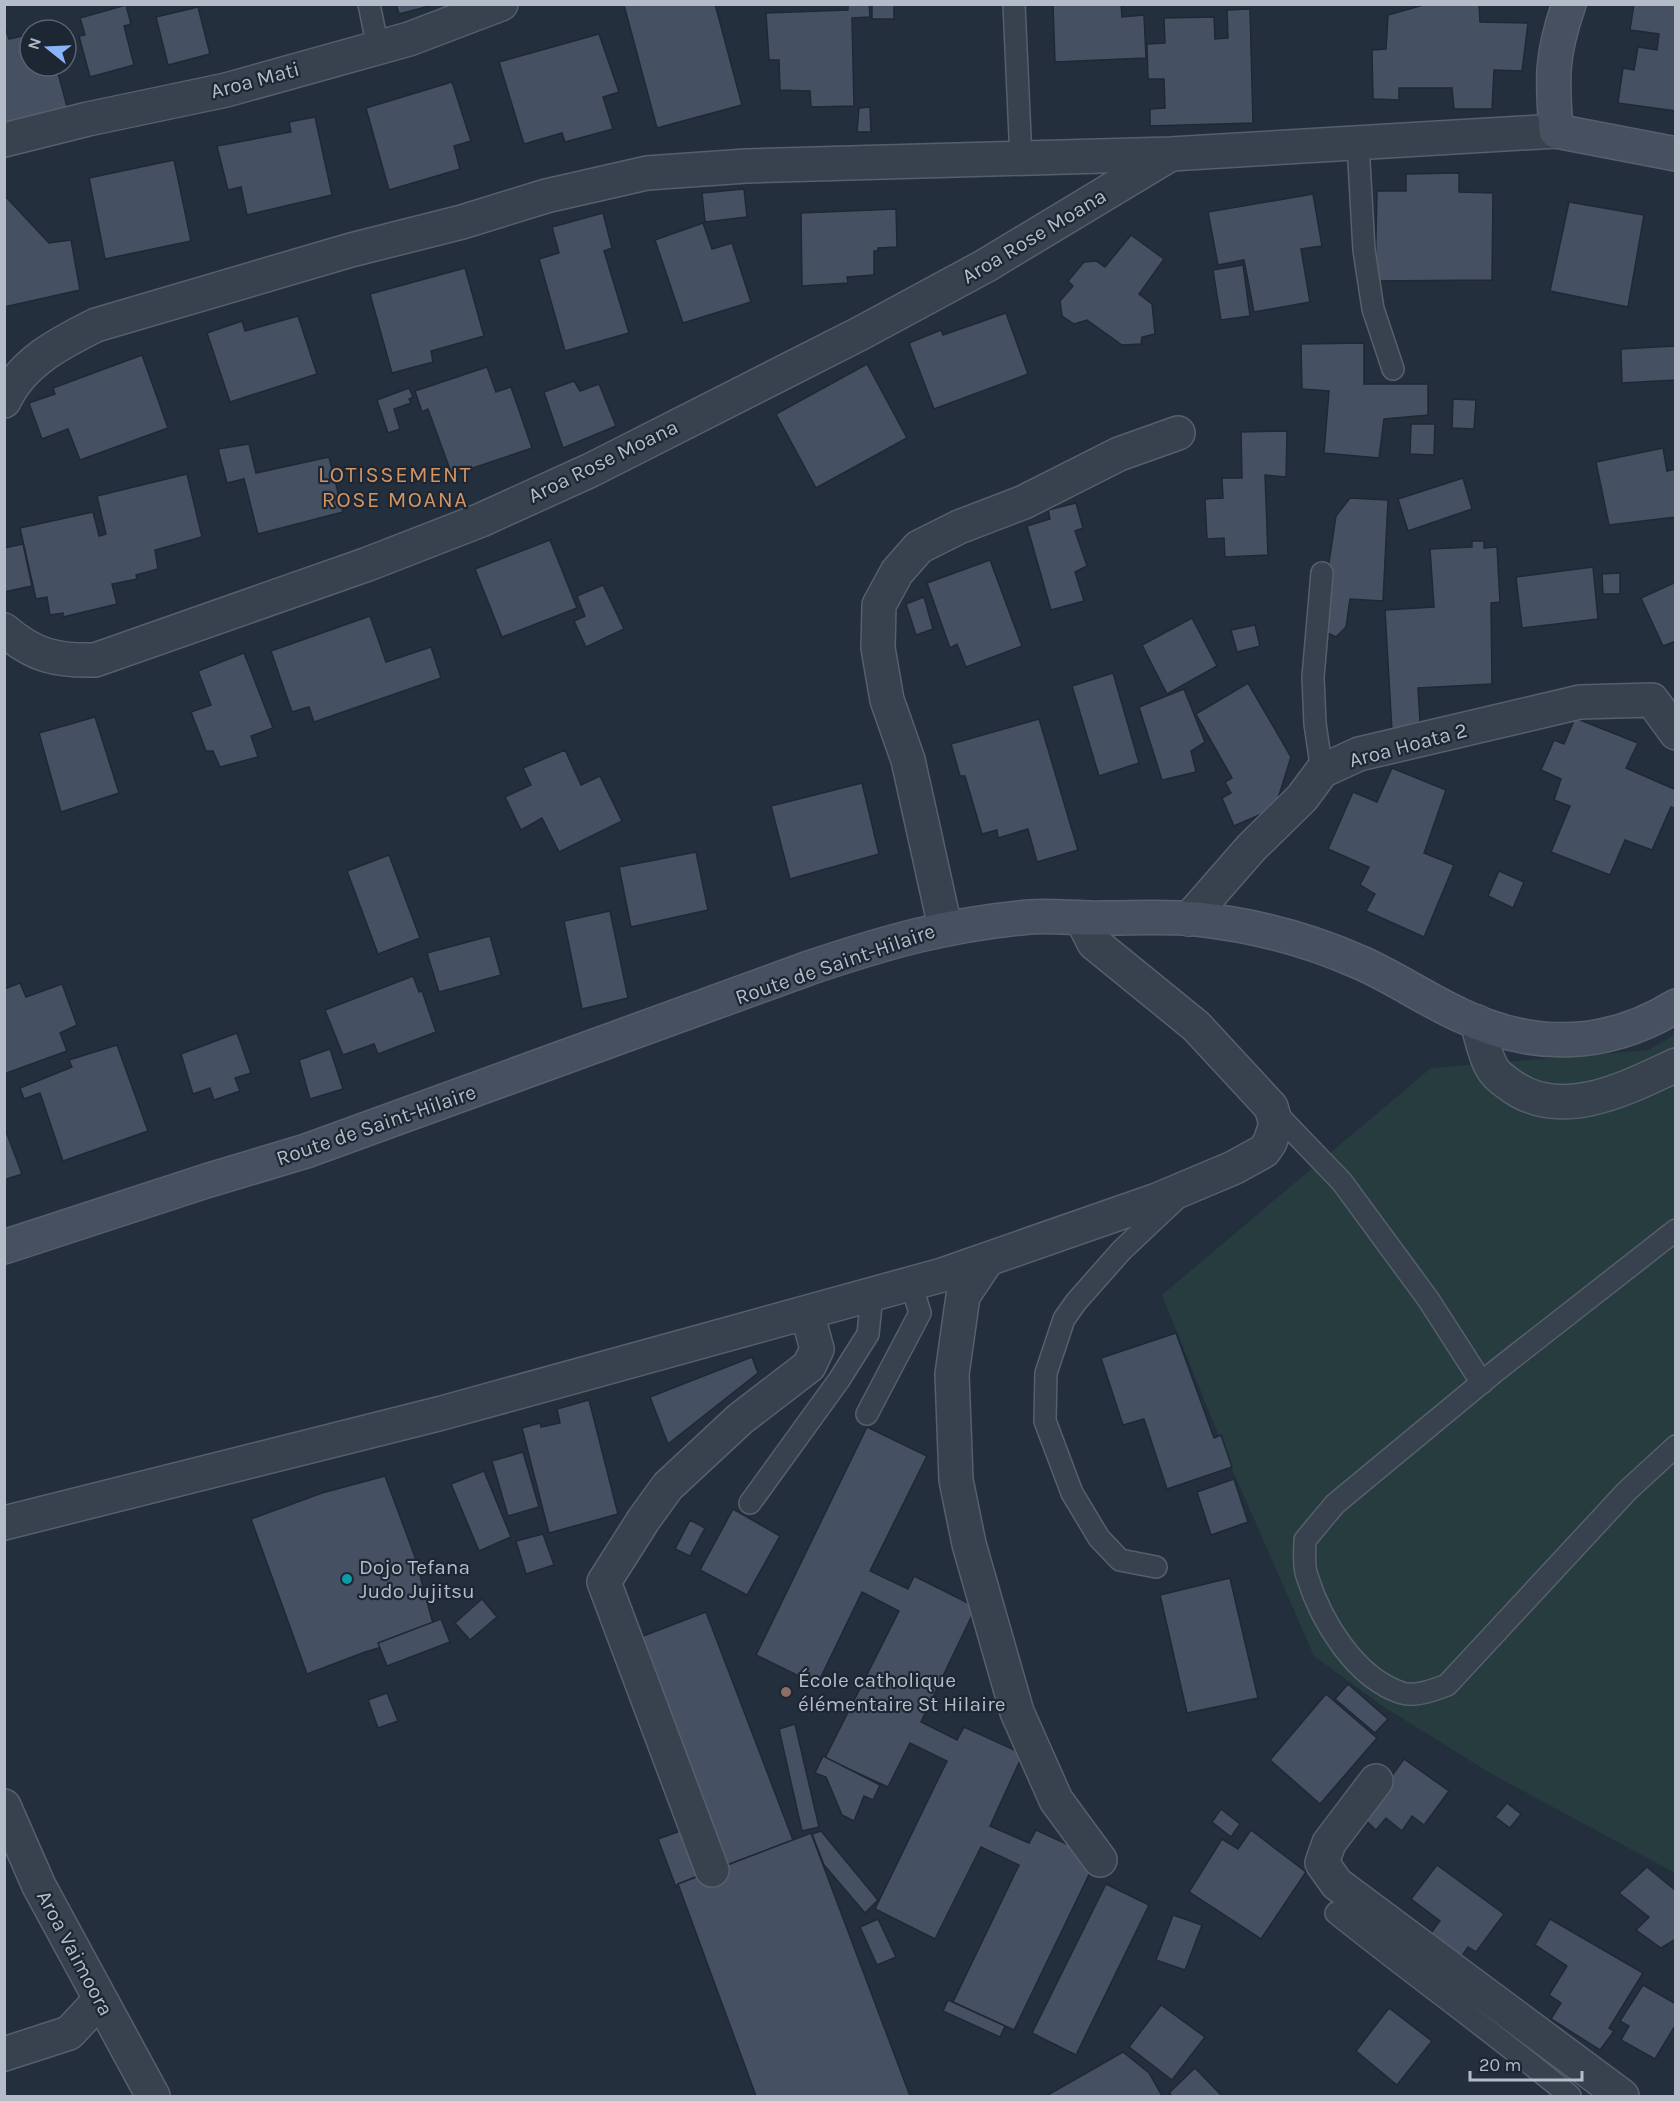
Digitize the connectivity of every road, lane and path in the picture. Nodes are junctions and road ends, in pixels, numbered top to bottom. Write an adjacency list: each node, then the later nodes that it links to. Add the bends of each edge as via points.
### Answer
1 (369, 4): 5 (lane)
2 (501, 4): 5 (street, Aroa Mati)
3 (1014, 4): 11 (lane)
4 (1569, 4): 6 (main road, via 1556,43 1552,73)
5 (378, 48): 7 (street, Aroa Mati, via 226,90)
6 (1556, 131): 8 (street, Aroa Rose Moana); 10 (main road, Aroa Rose Moana)
7 (4, 140)
8 (1358, 144): 9 (street, Aroa Rose Moana); 12 (lane, via 1372,309)
9 (1171, 154): 11 (street, Aroa Rose Moana); 16 (street, Aroa Rose Moana, via 985,266 861,333 591,470 481,520 95,660 66,661 44,656)
10 (1676, 154)
11 (1021, 159): 13 (street, Aroa Rose Moana, via 694,168 647,173 546,196 96,325 27,367)
12 (1393, 369)
13 (4, 401)
14 (1178, 433): 21 (street, via 1119,454 1024,502 919,547 897,572 879,605 878,648 887,700 908,760)
15 (1322, 573): 18 (lane, via 1313,677)
16 (4, 630)
17 (1676, 733): 18 (street, Aroa Hoata 2, via 1652,700 1580,702 1359,754)
18 (1322, 771): 20 (street, Aroa Hoata 2, via 1302,798 1251,848)
19 (1082, 919): 20 (main road, Route de Saint-Hilaire); 21 (main road, Route de Saint-Hilaire, via 1032,917); 25 (street, via 1094,943 1196,1026)
20 (1189, 919): 23 (main road, Route de Saint-Hilaire, via 1300,940 1358,961)
21 (945, 927): 28 (main road, Route de Saint-Hilaire, via 809,968 306,1151)
22 (1676, 1006): 23 (main road, Route de Saint-Hilaire, via 1646,1024 1586,1039 1539,1039)
23 (1477, 1022): 24 (street, via 1491,1068 1521,1093 1545,1100 1578,1102 1627,1088)
24 (1676, 1065)
25 (1271, 1107): 26 (street, via 1276,1124 1264,1151); 33 (lane, via 1342,1182 1428,1299)
26 (1189, 1187): 29 (street); 38 (lane, via 1122,1250 1076,1302 1064,1319 1046,1373 1045,1421 1072,1494 1099,1538 1120,1560)
27 (1676, 1230): 33 (lane)
28 (4, 1247)
29 (987, 1260): 30 (street); 41 (street, via 963,1296 952,1374 957,1480 969,1544 1017,1712 1056,1800)
30 (911, 1283): 31 (street); 34 (lane, via 920,1313)
31 (872, 1295): 32 (street); 36 (lane, via 868,1334)
32 (807, 1313): 37 (street, via 442,1413); 42 (street, via 817,1349 809,1366 740,1419 668,1485 604,1582)
33 (1482, 1383): 35 (lane, via 1335,1504 1305,1540 1306,1575 1333,1635 1366,1674 1404,1694 1429,1692 1447,1685 1627,1491)
34 (867, 1414)
35 (1676, 1446)
36 (750, 1503)
37 (4, 1523)
38 (1156, 1568)
39 (1376, 1781): 48 (street, via 1329,1843 1322,1863 1337,1884)
40 (4, 1806): 44 (street, Aroa Vaimoora, via 39,1886)
41 (1100, 1860)
42 (712, 1870)
43 (1336, 1913): 47 (lane)
44 (99, 2001): 45 (street, via 69,2033); 46 (street, Aroa Vaimoora)
45 (4, 2054)
46 (153, 2097)
47 (1570, 2097)
48 (1622, 2097)

